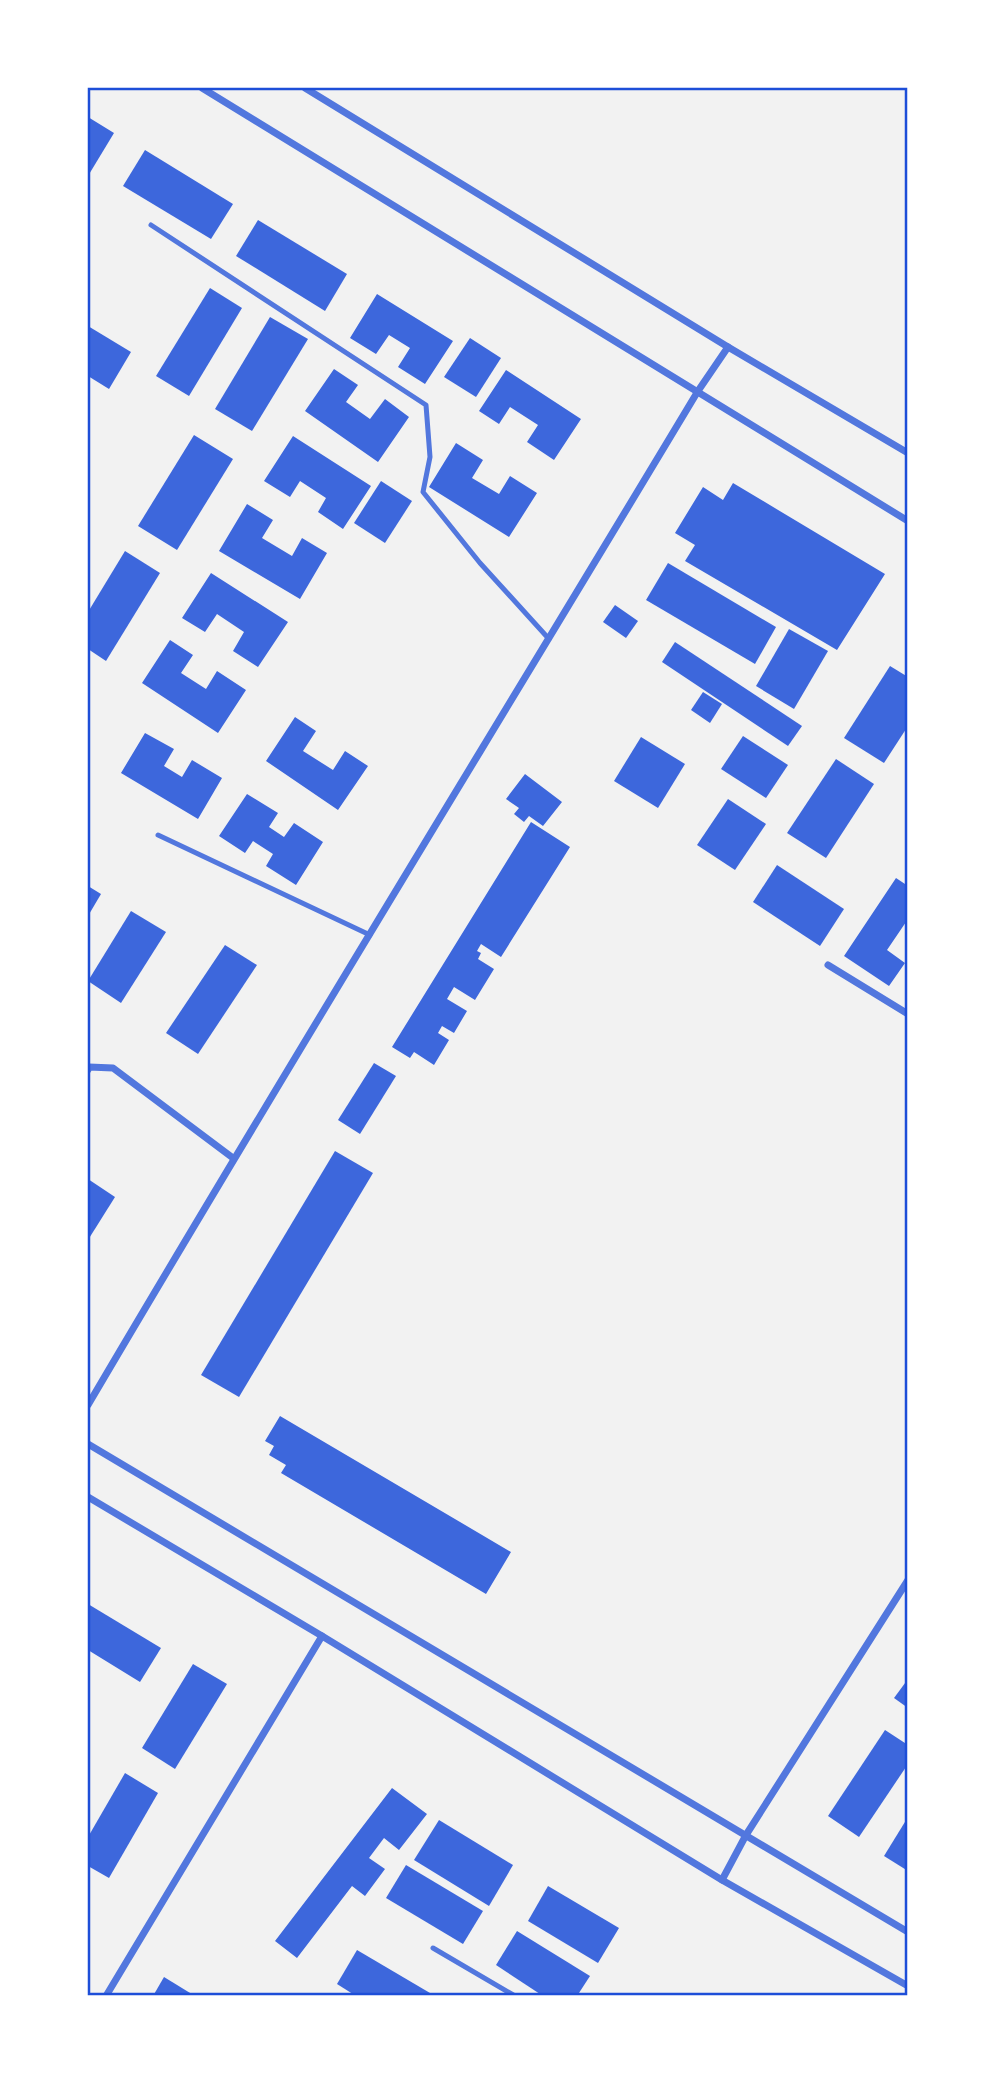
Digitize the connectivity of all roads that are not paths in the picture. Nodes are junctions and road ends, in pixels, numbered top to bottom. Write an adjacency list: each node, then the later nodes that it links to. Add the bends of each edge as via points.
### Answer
1 (202, 88): 5 (street)
2 (305, 88): 4 (street)
3 (151, 225): 8 (lane, via 426,405 430,457 423,492)
4 (728, 347): 5 (street); 6 (street)
5 (698, 391): 7 (street); 8 (street)
6 (908, 453)
7 (908, 521)
8 (549, 639): 10 (street)
9 (159, 835): 10 (lane)
10 (370, 935): 14 (street)
11 (828, 965): 12 (street)
12 (908, 1014)
13 (88, 1070): 14 (street, via 113,1068)
14 (233, 1158): 15 (street)
15 (88, 1405)
16 (88, 1444): 20 (street)
17 (88, 1497): 19 (street)
18 (908, 1580): 20 (street)
19 (322, 1636): 21 (street); 25 (street)
20 (746, 1835): 21 (street); 22 (street)
21 (722, 1880): 24 (street)
22 (908, 1932)
23 (433, 1948): 26 (lane)
24 (908, 1986)
25 (106, 1996)
26 (515, 1996)

